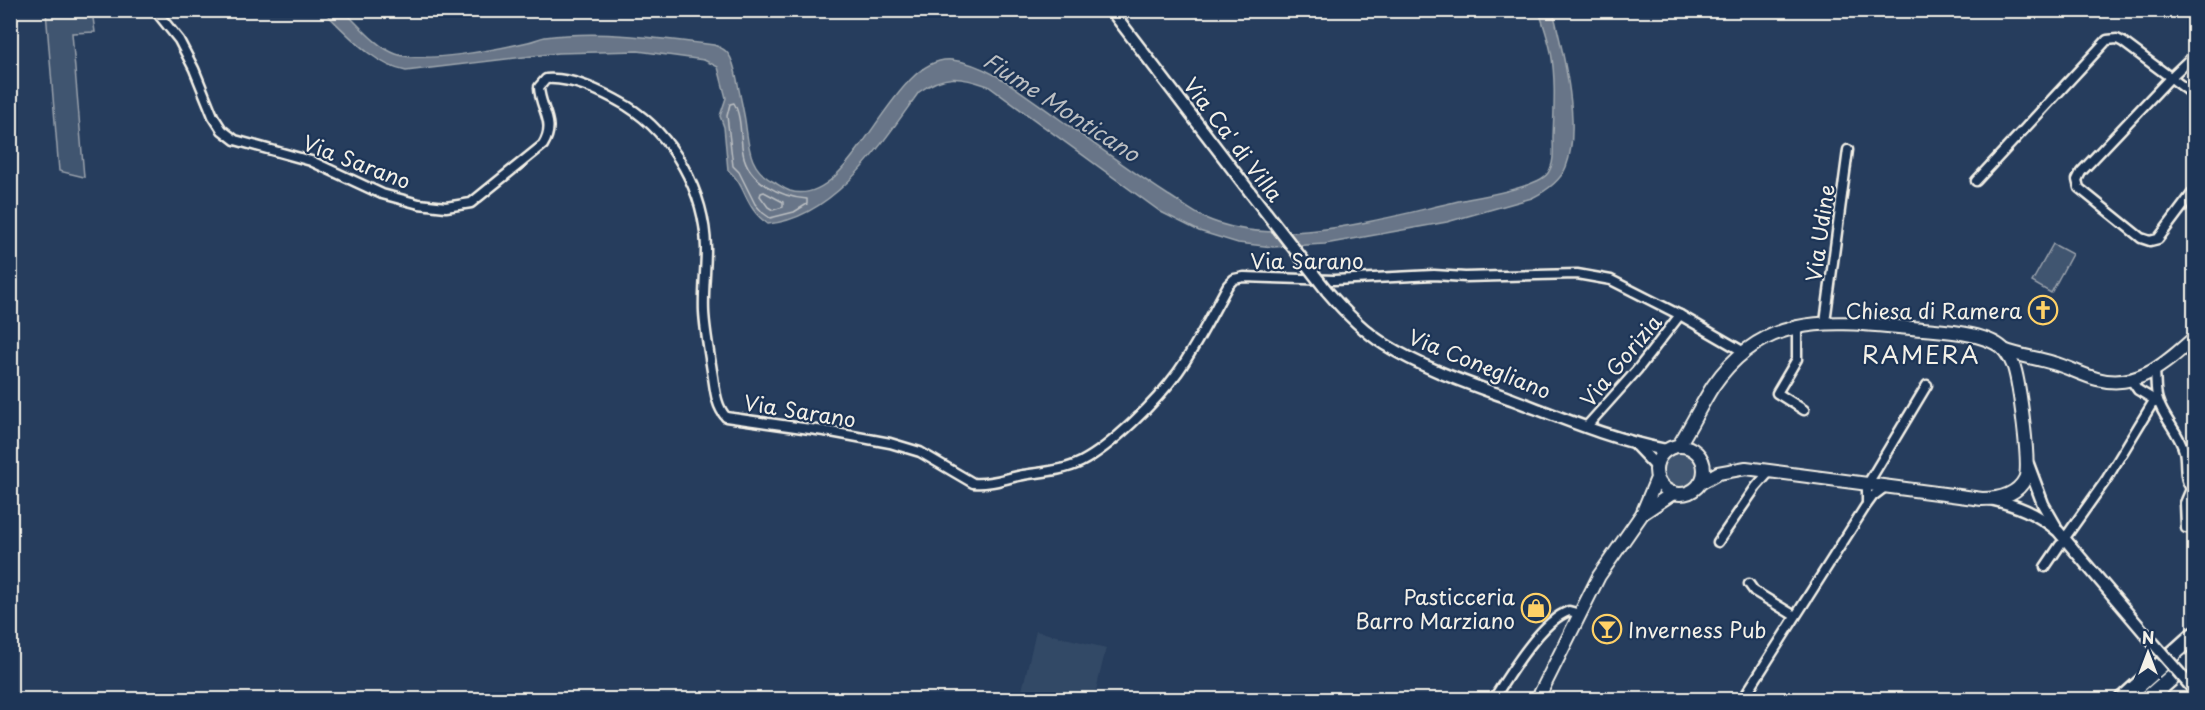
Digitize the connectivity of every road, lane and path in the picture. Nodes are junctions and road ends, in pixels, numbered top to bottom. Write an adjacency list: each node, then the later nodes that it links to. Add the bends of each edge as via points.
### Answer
1 (155, 10): 10 (street, Via Sarano, via 179,40 213,116 235,140 311,161 382,194 419,204 446,207 471,203 543,145 549,134 549,122 539,87 546,80 559,78 581,84 617,100 645,117 671,147 697,200 705,233 704,311 719,409 726,417 890,443 920,452 973,483 1059,469 1080,463 1104,446 1134,421 1178,372 1234,279 1577,274 1611,280)
2 (1111, 10): 9 (street, Via Ca' di Villa, bridge)
3 (2194, 56): 4 (street)
4 (2171, 77): 5 (street); 7 (street, via 2123,42 2107,40); 8 (street, via 2077,176 2077,183 2150,242 2158,239)
5 (2194, 95)
6 (1848, 150): 11 (street, Via Udine)
7 (1976, 182)
8 (2194, 191)
9 (1327, 291): 23 (street, Via Conegliano, via 1373,336 1413,360)
10 (1680, 315): 15 (street, Via Sarano); 23 (street, Via Gorizia)
11 (1825, 322): 12 (main road); 14 (main road, via 1956,332 1992,342)
12 (1797, 326): 15 (main road, via 1769,336); 22 (street, via 1797,359 1777,393)
13 (2194, 338): 17 (main road)
14 (2004, 350): 16 (main road); 18 (main road)
15 (1743, 352): 25 (main road, via 1713,387)
16 (2043, 360): 18 (main road, via 2028,362); 19 (main road, via 2097,379)
17 (2155, 371): 19 (main road); 21 (street)
18 (2016, 378): 27 (main road)
19 (2131, 380): 21 (street, via 2138,390)
20 (1927, 385): 32 (street)
21 (2158, 402): 35 (street, via 2179,436 2187,480); 41 (street, via 2152,404 2106,480)
22 (1804, 410)
23 (1586, 427): 24 (street, Via Conegliano)
24 (1634, 444): 26 (street, Via Conegliano); 30 (street, Via Conegliano)
25 (1679, 445): 26 (main road); 31 (main road, via 1699,455 1704,468)
26 (1666, 450): 30 (main road, via 1658,460)
27 (2028, 464): 37 (main road, via 2024,481 2016,490); 41 (street, via 2043,504)
28 (1756, 470): 29 (main road); 31 (main road, via 1728,470); 33 (street)
29 (1770, 471): 32 (main road); 33 (street)
30 (1656, 472): 36 (main road, Via Conegliano, via 1666,490); 39 (main road)
31 (1700, 483): 36 (main road, via 1688,492)
32 (1867, 485): 34 (main road); 38 (street)
33 (1756, 487): 42 (street)
34 (1885, 488): 37 (main road); 38 (street)
35 (2193, 490): 40 (street, via 2185,503)
36 (1673, 493): 39 (main road)
37 (1990, 499): 41 (street, via 2025,509)
38 (1865, 507): 47 (street)
39 (1642, 514): 46 (main road, via 1604,567)
40 (2186, 528)
41 (2062, 533): 50 (street, bridge)
42 (1718, 542)
43 (2060, 545): 44 (street)
44 (2045, 567)
45 (1749, 584): 47 (street)
46 (1580, 614): 51 (street, via 1563,613 1543,631); 52 (main road)
47 (1795, 616): 53 (street)
48 (2194, 635): 54 (highway)
49 (2194, 658): 55 (highway)
50 (2194, 690)
51 (1493, 699)
52 (1537, 699)
53 (1743, 699)
54 (2122, 699)
55 (2146, 699)

